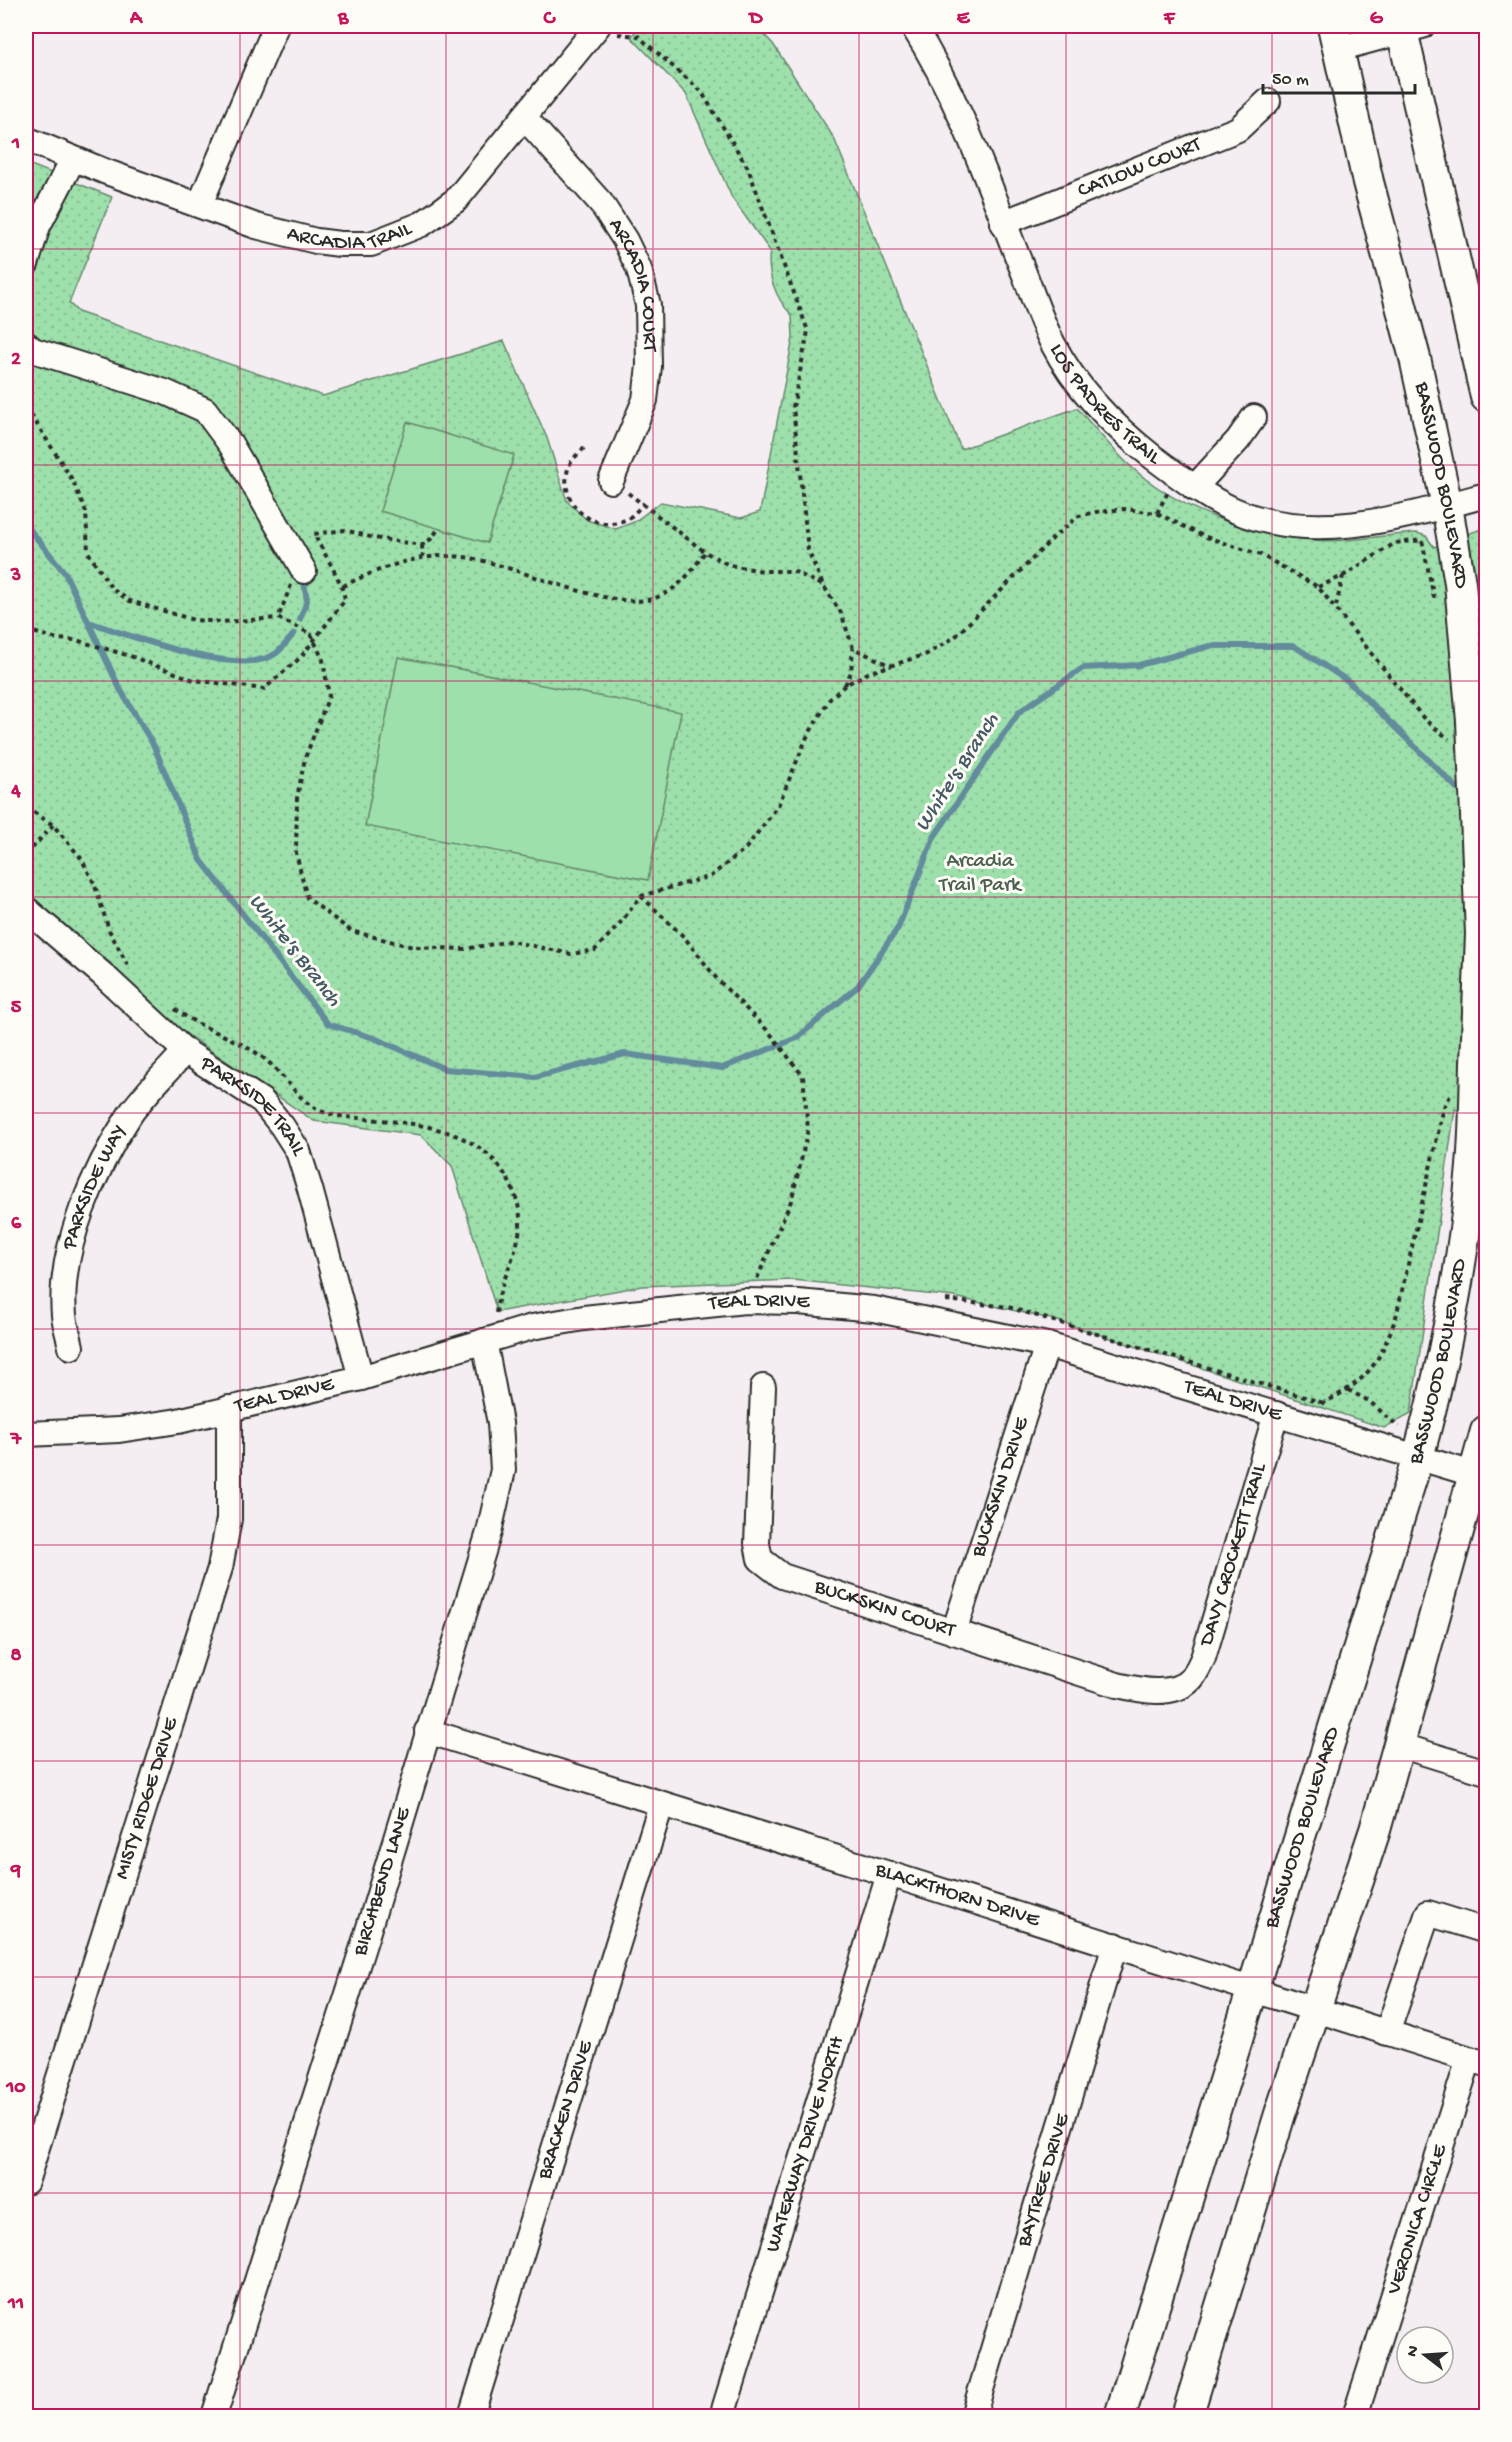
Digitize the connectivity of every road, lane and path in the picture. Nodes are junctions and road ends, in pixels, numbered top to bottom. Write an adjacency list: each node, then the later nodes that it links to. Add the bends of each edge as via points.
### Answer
1 (276, 26): 10 (street)
2 (913, 26): 11 (street, LOS PADRES TRAIL, via 953,99)
3 (604, 27): 7 (street, ARCADIA TRAIL); 30 (path, via 638,36 701,91 748,168 808,331 793,407 808,550)
4 (1408, 27): 5 (street); 14 (main road)
5 (1336, 37): 22 (main road, BASSWOOD BOULEVARD)
6 (1268, 101): 11 (street, CATLOW COURT, via 1238,129)
7 (524, 117): 10 (street, ARCADIA TRAIL, via 456,200 422,224 371,244 316,241 256,226); 18 (street, ARCADIA COURT, via 607,212 639,269 648,305 645,400)
8 (26, 139): 9 (street, ARCADIA TRAIL)
9 (73, 159): 10 (street, ARCADIA TRAIL); 12 (street, via 38,226)
10 (200, 204)
11 (1003, 223): 19 (street, LOS PADRES TRAIL, via 1053,344 1078,385 1135,443)
12 (26, 264)
13 (26, 344): 28 (street, via 33,350 165,392 205,410 231,445)
14 (1486, 398)
15 (26, 407): 34 (path, via 73,482 86,512 88,552 112,589 130,602 194,620)
16 (1254, 417): 19 (street)
17 (584, 448): 21 (path, via 570,464 566,485 572,505 580,513 588,520 608,524 629,518)
18 (611, 481): 21 (path)
19 (1194, 488): 22 (street, LOS PADRES TRAIL, via 1235,510 1280,522 1320,526 1375,521)
20 (1486, 495): 22 (street, LOS PADRES TRAIL)
21 (644, 503): 26 (path)
22 (1447, 506): 40 (main road, BASSWOOD BOULEVARD, via 1460,583)
23 (437, 531): 25 (path)
24 (1422, 540): 29 (path, via 1395,543)
25 (422, 545): 27 (path); 31 (path, via 345,530 314,534)
26 (705, 552): 27 (path, via 675,588 652,599 628,600 470,558); 30 (path, via 729,565 793,571)
27 (423, 557): 31 (path)
28 (304, 571): 34 (path, via 290,586)
29 (1343, 576): 32 (path); 33 (path)
30 (822, 585): 37 (path, via 841,613)
31 (343, 586): 36 (path, via 345,600)
32 (1318, 587): 33 (path); 38 (path, via 1261,555 1203,536 1157,513 1096,512 1078,516 1057,534 955,637 927,654)
33 (1336, 606): 40 (path, via 1425,720)
34 (278, 618): 36 (path, via 311,634)
35 (26, 630): 36 (path, via 130,656 194,680 264,689 301,657)
36 (314, 640): 44 (path, via 323,660 329,696 305,758 297,798 296,853 307,898 351,931 413,947 465,949 510,941 571,954 596,950)
37 (853, 648): 38 (path); 39 (path, via 851,672)
38 (892, 666): 39 (path)
39 (845, 685): 44 (path, via 829,700 807,737 778,806 746,848 711,876)
40 (1462, 732): 62 (main road, BASSWOOD BOULEVARD, bridge, via 1481,934 1468,1200 1449,1323)
41 (26, 807): 42 (path)
42 (54, 825): 43 (path); 46 (path, via 81,858 94,883 109,930)
43 (26, 855)
44 (641, 896): 50 (path, via 684,937 803,1076 808,1129 791,1202 755,1283)
45 (26, 909): 48 (street, PARKSIDE TRAIL)
46 (134, 976)
47 (169, 1005): 51 (path, via 266,1060 314,1108 339,1116 414,1123 457,1134 482,1148 503,1173 518,1201 520,1225 515,1257 495,1313)
48 (185, 1051): 53 (street, PARKSIDE WAY, via 132,1112 100,1167 75,1228 67,1267 64,1315); 54 (street, PARKSIDE TRAIL, via 262,1101 298,1150)
49 (1455, 1087): 56 (path, via 1444,1107 1396,1317 1374,1366)
50 (751, 1302): 51 (street, TEAL DRIVE, via 584,1318); 52 (street, TEAL DRIVE, via 874,1309)
51 (493, 1339): 54 (street, TEAL DRIVE); 66 (street, BIRCHBEND LANE, via 503,1470 489,1532)
52 (1047, 1345): 58 (street, TEAL DRIVE); 64 (street, BUCKSKIN DRIVE)
53 (71, 1347)
54 (361, 1378): 57 (street, TEAL DRIVE)
55 (763, 1387): 64 (street, BUCKSKIN COURT, via 757,1544 760,1559 782,1576)
56 (1348, 1390): 58 (path); 59 (path, via 1369,1401)
57 (229, 1408): 61 (street, TEAL DRIVE, via 119,1430); 77 (street, MISTY RIDGE DRIVE, via 229,1519 220,1568)
58 (1284, 1416): 62 (street, TEAL DRIVE); 65 (street, DAVY CROCKETT TRAIL, via 1203,1658 1191,1679)
59 (1399, 1427)
60 (1486, 1431): 63 (main road)
61 (26, 1434)
62 (1418, 1456): 63 (street, TEAL DRIVE); 73 (main road, BASSWOOD BOULEVARD)
63 (1481, 1476): 67 (main road)
64 (954, 1632): 65 (street, BUCKSKIN COURT, via 1117,1686 1149,1692)
65 (1179, 1686)
66 (427, 1731): 69 (street, BLACKTHORN DRIVE); 78 (street, BIRCHBEND LANE)
67 (1399, 1745): 68 (street); 74 (main road)
68 (1485, 1768)
69 (661, 1805): 70 (street, BLACKTHORN DRIVE); 79 (street, BRACKEN DRIVE)
70 (889, 1874): 72 (street, BLACKTHORN DRIVE); 80 (street, WATERWAY DRIVE NORTH)
71 (1486, 1931): 75 (street, via 1428,1913)
72 (1115, 1945): 73 (street, BLACKTHORN DRIVE); 81 (street, BAYTREE DRIVE)
73 (1253, 1991): 74 (street, BLACKTHORN DRIVE); 82 (main road, BASSWOOD BOULEVARD)
74 (1315, 2010): 75 (street, BLACKTHORN DRIVE); 83 (main road)
75 (1387, 2033): 76 (street, BLACKTHORN DRIVE)
76 (1478, 2062): 84 (street, VERONICA CIRCLE)
77 (26, 2182)
78 (214, 2416)
79 (471, 2416)
80 (722, 2416)
81 (973, 2416)
82 (1120, 2416)
83 (1187, 2416)
84 (1355, 2416)

